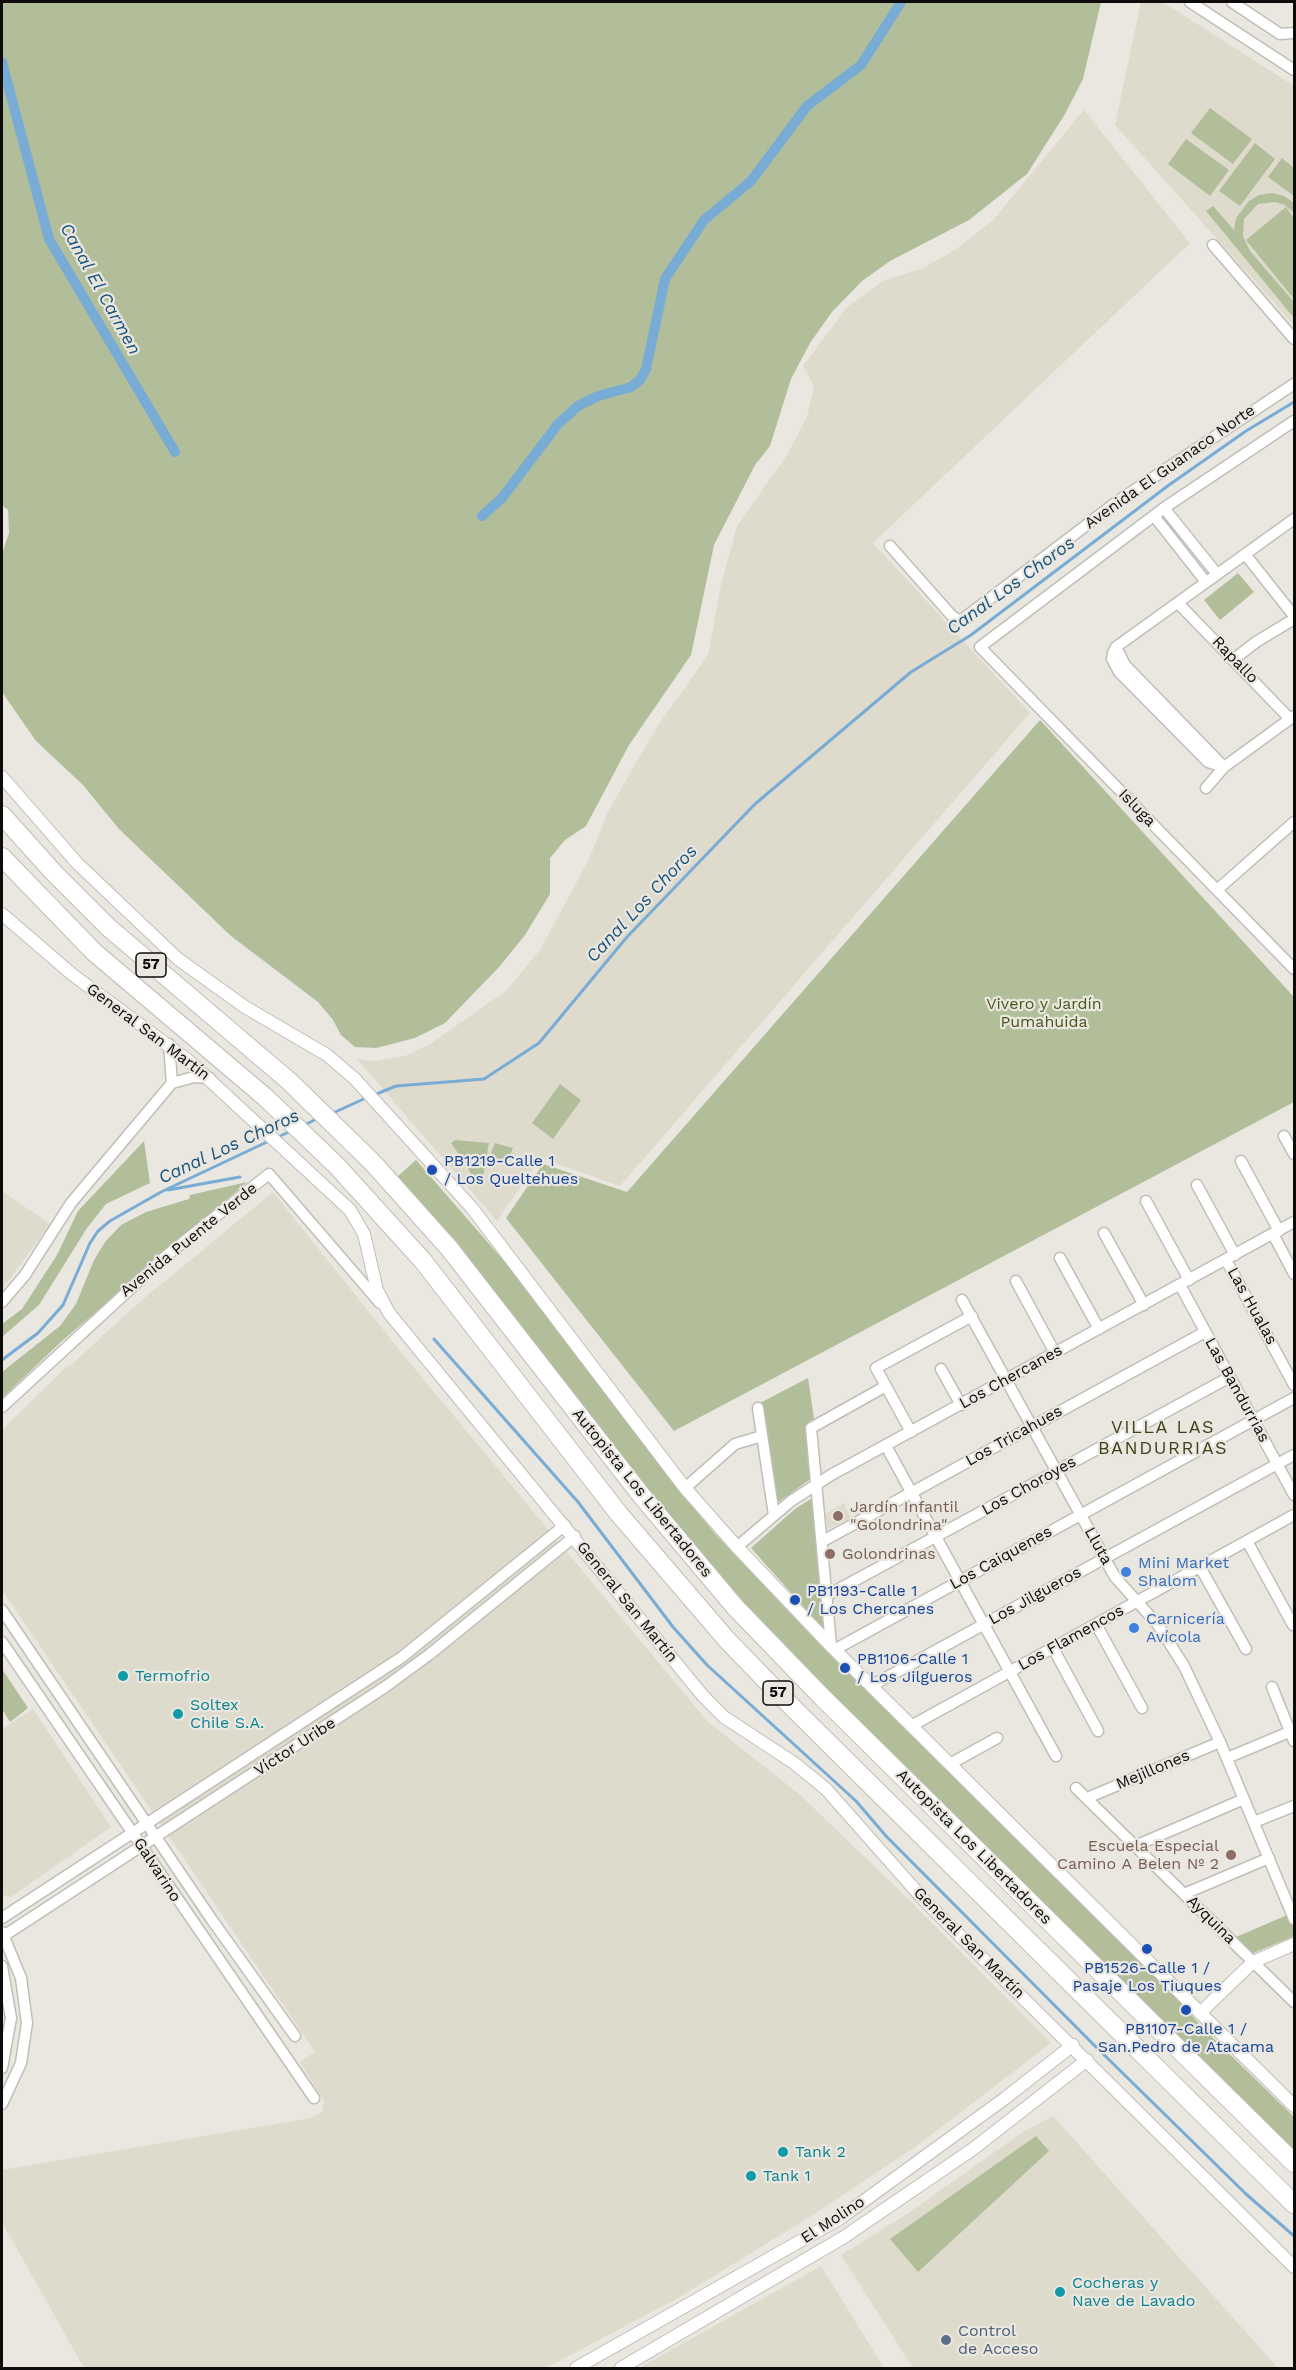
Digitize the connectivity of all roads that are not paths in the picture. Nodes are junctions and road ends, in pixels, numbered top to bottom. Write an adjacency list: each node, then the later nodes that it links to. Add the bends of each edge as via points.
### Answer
1 (1190, 2): 4 (street)
2 (1232, 2): 3 (street, via 1280,34)
3 (1294, 33)
4 (1294, 70)
5 (1213, 245): 6 (street)
6 (1294, 339)
7 (1294, 384): 12 (street, Avenida El Guanaco Norte, via 1118,501 963,619 952,616)
8 (1294, 421): 9 (street, Avenida El Guanaco Norte)
9 (1164, 508): 10 (street, Avenida El Guanaco Norte); 14 (street)
10 (1154, 516): 15 (street); 18 (street, Avenida El Guanaco Norte)
11 (1294, 519): 13 (street)
12 (890, 546)
13 (1245, 554): 14 (street); 17 (street)
14 (1217, 574): 15 (street)
15 (1206, 582): 16 (street)
16 (1178, 603): 19 (street, Rapallo); 21 (street, via 1116,647 1125,665 1165,713)
17 (1294, 618): 19 (street)
18 (980, 647): 27 (street, Isluga)
19 (1234, 659): 20 (street, Rapallo)
20 (1292, 717): 21 (street)
21 (1224, 767): 23 (street)
22 (2, 777): 72 (street, via 77,863 170,952 218,989 314,1047 356,1079 501,1244)
23 (1206, 788)
24 (2, 815): 142 (highway, Autopista Los Libertadores / 57, via 108,927 312,1103 399,1190 735,1607)
25 (1294, 822): 27 (street)
26 (2, 857): 143 (highway, Autopista Los Libertadores / 57, via 94,952 310,1139 423,1261 619,1514 727,1640)
27 (1217, 890): 29 (street, Isluga)
28 (2, 914): 30 (street, General San Martín, via 73,975)
29 (1294, 969)
30 (169, 1044): 31 (street, General San Martín); 32 (street)
31 (210, 1078): 32 (street, via 194,1077); 49 (street, General San Martín, via 355,1216 364,1234 377,1290)
32 (172, 1083): 47 (street, via 71,1203 25,1275)
33 (1284, 1136): 34 (street)
34 (1294, 1154)
35 (1242, 1161): 39 (street)
36 (1197, 1185): 41 (street, Las Hualas)
37 (1146, 1202): 45 (street, Las Bandurrias)
38 (1294, 1222): 39 (street, Los Chercanes)
39 (1276, 1232): 41 (street, Los Chercanes); 43 (street)
40 (1104, 1233): 48 (street)
41 (1231, 1257): 45 (street, Los Chercanes); 57 (street, Las Hualas)
42 (1060, 1258): 51 (street)
43 (1294, 1274)
44 (1016, 1281): 53 (street)
45 (1185, 1282): 48 (street, Los Chercanes); 52 (street, Las Bandurrias)
46 (963, 1300): 50 (street, Lluta)
47 (2, 1302)
48 (1144, 1305): 51 (street, Los Chercanes)
49 (389, 1313): 61 (street, Avenida Puente Verde, via 269,1174 149,1271); 78 (street, General San Martín)
50 (972, 1316): 56 (street, Lluta); 58 (street, via 876,1368)
51 (1099, 1329): 53 (street, Los Chercanes)
52 (1205, 1332): 55 (street, Las Bandurrias); 64 (street, Los Tricahues)
53 (1055, 1353): 56 (street, Los Chercanes)
54 (941, 1369): 60 (street)
55 (1230, 1377): 63 (street, Las Bandurrias); 70 (street, Los Choroyes)
56 (1006, 1380): 60 (street, Los Chercanes); 64 (street, Lluta)
57 (1294, 1385)
58 (886, 1386): 65 (street); 71 (street, via 812,1428)
59 (1294, 1398): 63 (street, Los Caiquenes)
60 (960, 1405): 65 (street, Los Chercanes)
61 (2, 1407)
62 (758, 1408): 66 (street)
63 (1253, 1420): 69 (street, Las Bandurrias); 76 (street, Los Caiquenes)
64 (1032, 1426): 70 (street, Lluta); 73 (street, Los Tricahues)
65 (911, 1432): 67 (street, Los Chercanes)
66 (762, 1436): 72 (street, via 735,1444); 75 (street)
67 (886, 1446): 71 (street, Los Chercanes); 73 (street)
68 (1294, 1455): 69 (street, Los Jilgueros)
69 (1278, 1464): 74 (street, Las Bandurrias); 84 (street, Los Jilgueros)
70 (1056, 1471): 76 (street, Lluta); 80 (street, Los Choroyes)
71 (818, 1483): 75 (street, Los Chercanes); 81 (street)
72 (685, 1488): 83 (street)
73 (911, 1492): 80 (street); 81 (street, Los Tricahues)
74 (1294, 1495)
75 (774, 1515): 83 (street, Los Chercanes)
76 (1081, 1515): 84 (street, Lluta); 86 (street, Los Caiquenes)
77 (1294, 1515): 82 (street, Los Flamencos)
78 (565, 1525): 79 (street, General San Martín); 98 (street, Víctor Uribe, via 421,1643)
79 (574, 1536): 100 (street, Víctor Uribe); 134 (street, General San Martín, via 714,1708 826,1789 924,1900)
80 (936, 1537): 86 (street); 87 (street, Los Choroyes)
81 (823, 1540): 87 (street)
82 (1247, 1541): 85 (street, Los Flamencos); 92 (street)
83 (737, 1547): 94 (street)
84 (1105, 1558): 88 (street, Lluta); 91 (street, Los Jilgueros)
85 (1200, 1567): 88 (street, Los Flamencos); 96 (street)
86 (960, 1581): 91 (street); 94 (street, Los Caiquenes)
87 (828, 1595): 94 (street)
88 (1136, 1602): 90 (street, Los Flamencos); 107 (street, Lluta, via 1166,1636 1184,1666)
89 (2, 1610): 115 (street, Galvarino)
90 (1096, 1624): 95 (street, Los Flamencos); 102 (street)
91 (984, 1625): 97 (street); 99 (street, Los Jilgueros)
92 (1293, 1625)
93 (2, 1642): 117 (street, Galvarino)
94 (832, 1648): 99 (street)
95 (1053, 1648): 97 (street, Los Flamencos); 104 (street)
96 (1246, 1650)
97 (1009, 1672): 103 (street, Los Flamencos); 108 (street)
98 (377, 1673): 100 (street); 115 (street, Víctor Uribe)
99 (871, 1686): 103 (street)
100 (385, 1687): 118 (street, Víctor Uribe)
101 (1272, 1687): 105 (street)
102 (1142, 1708)
103 (911, 1726): 110 (street)
104 (1098, 1731)
105 (1293, 1734): 109 (street)
106 (997, 1738): 110 (street)
107 (1220, 1742): 109 (street, Lluta); 112 (street, Mejillones)
108 (1056, 1756)
109 (1227, 1758): 113 (street, Lluta)
110 (950, 1764): 132 (street)
111 (1076, 1788): 112 (street, Ayquina)
112 (1087, 1798): 119 (street, Ayquina)
113 (1244, 1799): 116 (street, Lluta); 119 (street)
114 (1294, 1806): 116 (street)
115 (147, 1822): 117 (street, Víctor Uribe); 118 (street, Galvarino)
116 (1254, 1822): 121 (street, Lluta)
117 (132, 1833): 120 (street, Galvarino); 123 (street, Víctor Uribe)
118 (156, 1838): 120 (street, Víctor Uribe); 129 (street, Galvarino)
119 (1135, 1846): 122 (street, Ayquina)
120 (141, 1848): 125 (street, Víctor Uribe); 131 (street, Galvarino)
121 (1269, 1858): 122 (street); 124 (street, Lluta)
122 (1184, 1894): 127 (street, Ayquina)
123 (2, 1918)
124 (1294, 1919)
125 (2, 1935): 139 (street, via 21,1978 27,2023 21,2062)
126 (1294, 1944): 127 (street)
127 (1253, 1962): 130 (street, Ayquina); 132 (street)
128 (2, 1966): 136 (street, via 11,2018)
129 (263, 1992): 131 (street); 133 (street, Galvarino)
130 (1294, 2002)
131 (248, 2003): 137 (street, Galvarino)
132 (1200, 2013): 140 (street)
133 (295, 2036)
134 (1073, 2045): 135 (street, General San Martín); 138 (street, El Molino)
135 (1087, 2060): 141 (street, El Molino); 144 (street, General San Martín)
136 (2, 2068)
137 (314, 2097)
138 (1004, 2099): 141 (street, via 1011,2107); 145 (street, El Molino, via 839,2219)
139 (2, 2103)
140 (1294, 2106)
141 (1010, 2121): 146 (street, El Molino, via 844,2237)
142 (1294, 2163)
143 (1294, 2204)
144 (1294, 2267)
145 (576, 2368)
146 (621, 2368)

